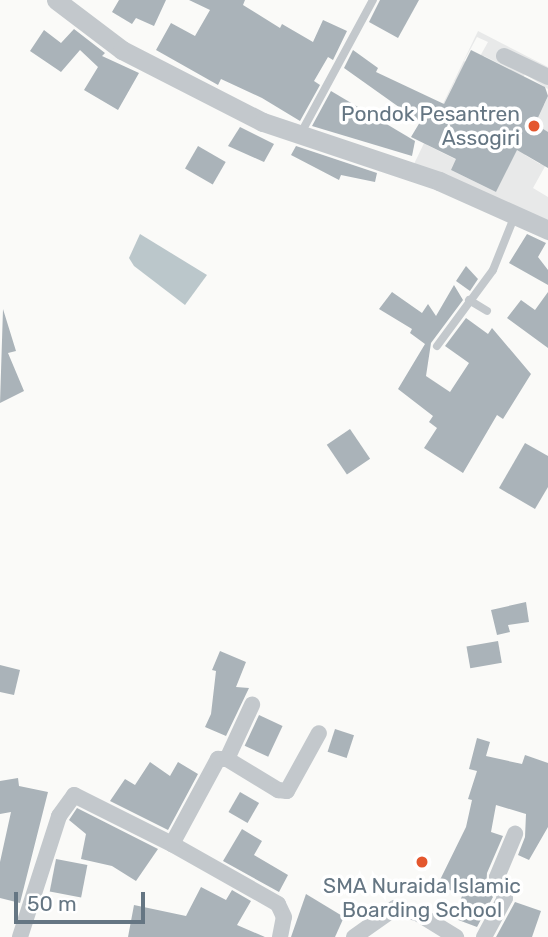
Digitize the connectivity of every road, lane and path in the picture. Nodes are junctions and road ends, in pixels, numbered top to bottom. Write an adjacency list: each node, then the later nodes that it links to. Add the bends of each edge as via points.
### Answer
1 (56, 0): 5 (street, via 122,50 202,94)
2 (373, 0): 5 (lane)
3 (504, 56): 4 (street)
4 (548, 77)
5 (300, 136): 6 (street, via 439,181)
6 (515, 215): 7 (street); 8 (lane, via 492,270)
7 (548, 230)
8 (469, 300): 9 (lane); 10 (lane)
9 (487, 311)
10 (437, 346)
11 (252, 705): 13 (street)
12 (319, 733): 13 (street, via 287,791)
13 (227, 759): 15 (street, via 215,763)
14 (515, 834): 20 (street, via 497,877 505,898)
15 (172, 844): 16 (street, via 74,795 59,816); 17 (street, via 278,904 284,917)
16 (20, 937)
17 (280, 937)
18 (354, 937): 19 (street, via 394,908 416,913)
19 (456, 937)
20 (484, 937)

